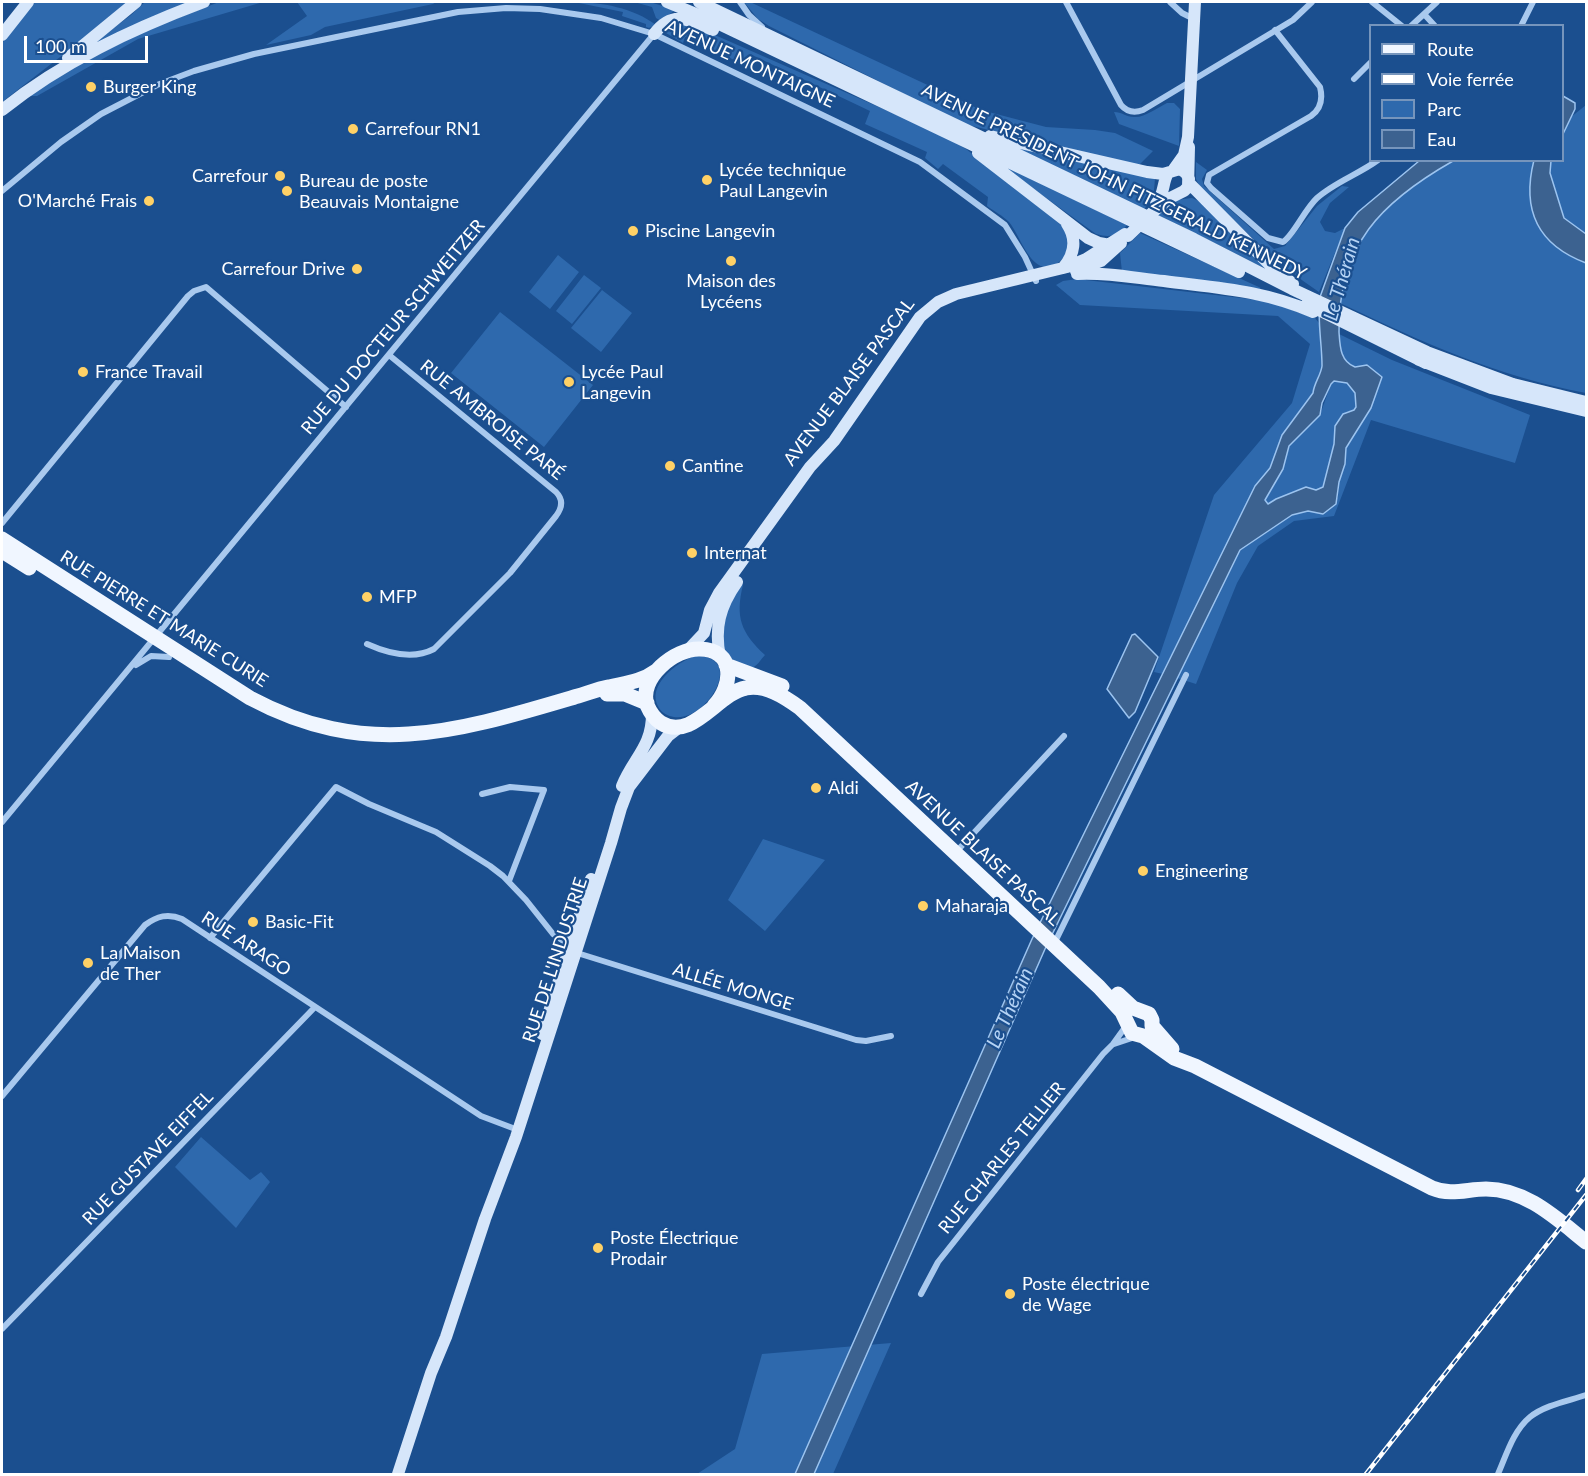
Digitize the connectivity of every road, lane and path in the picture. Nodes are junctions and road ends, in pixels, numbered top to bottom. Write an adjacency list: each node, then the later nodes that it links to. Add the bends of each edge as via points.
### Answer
1 (16, 2): 17 (street)
2 (28, 2): 24 (street)
3 (136, 2): 30 (street)
4 (204, 2): 30 (street, via 117,39)
5 (667, 2): 27 (street, AVENUE PRÉSIDENT JOHN FITZGERALD KENNEDY)
6 (699, 2): 25 (street, AVENUE PRÉSIDENT JOHN FITZGERALD KENNEDY)
7 (740, 2): 25 (street, via 759,25)
8 (1066, 2): 29 (street, via 1124,108 1143,110)
9 (1170, 2): 16 (street)
10 (1195, 2): 16 (street)
11 (1312, 2): 22 (street)
12 (1372, 2): 18 (street)
13 (1437, 2): 15 (street)
14 (1533, 2): 21 (street)
15 (1424, 14): 19 (street); 20 (street)
16 (1194, 19): 29 (street)
17 (2, 24)
18 (1400, 24)
19 (1413, 24)
20 (1433, 24)
21 (1522, 24)
22 (1275, 30): 29 (street); 35 (street, via 1318,84 1319,107 1314,114 1208,177 1207,183 1268,238 1282,242 1317,198)
23 (654, 34): 27 (street, via 668,20 685,19); 38 (street, AVENUE MONTAIGNE, via 567,11 495,8 439,15 235,59 175,78 110,109); 46 (street, AVENUE MONTAIGNE, via 924,164 1005,225); 49 (street, RUE DU DOCTEUR SCHWEITZER)
24 (2, 35)
25 (793, 47): 32 (street, AVENUE PRÉSIDENT JOHN FITZGERALD KENNEDY)
26 (1369, 65): 28 (street)
27 (808, 67): 33 (street, AVENUE PRÉSIDENT JOHN FITZGERALD KENNEDY)
28 (1354, 79)
29 (1190, 81): 34 (street)
30 (27, 90): 31 (street)
31 (2, 110)
32 (968, 131): 36 (street); 47 (street, AVENUE PRÉSIDENT JOHN FITZGERALD KENNEDY, via 1194,239 1292,289)
33 (947, 133): 41 (street); 47 (street, AVENUE PRÉSIDENT JOHN FITZGERALD KENNEDY)
34 (1188, 137): 36 (street, AVENUE BLAISE PASCAL, via 1182,158); 37 (street)
35 (1375, 162)
36 (1169, 176): 37 (street, via 1184,172); 39 (street, via 1171,192); 40 (street, AVENUE BLAISE PASCAL)
37 (1189, 181): 39 (street); 47 (street)
38 (2, 190)
39 (1180, 193): 40 (street, AVENUE BLAISE PASCAL)
40 (1154, 209): 42 (street, AVENUE BLAISE PASCAL, bridge)
41 (1065, 220): 42 (street, via 1092,240); 44 (street, via 1074,242)
42 (1117, 241): 43 (street, via 1101,252); 44 (street, AVENUE BLAISE PASCAL)
43 (1099, 262): 44 (street, AVENUE BLAISE PASCAL); 45 (street)
44 (1064, 271): 45 (street); 46 (street, AVENUE BLAISE PASCAL)
45 (1108, 275): 47 (street, via 1258,293)
46 (1035, 278): 58 (street, AVENUE BLAISE PASCAL, via 956,294 923,313 834,441 810,467 724,586 712,605 704,633); 60 (street, AVENUE BLAISE PASCAL, via 952,303 928,318 730,592 717,625)
47 (1314, 306): 48 (street, AVENUE PRÉSIDENT JOHN FITZGERALD KENNEDY)
48 (1341, 319): 50 (street, AVENUE PRÉSIDENT JOHN FITZGERALD KENNEDY, via 1471,370); 52 (street, AVENUE PRÉSIDENT JOHN FITZGERALD KENNEDY, via 1469,381)
49 (389, 355): 51 (street, RUE DU DOCTEUR SCHWEITZER); 57 (street, RUE AMBROISE PARÉ, via 556,492 561,505 510,573 434,649 401,654)
50 (1587, 402)
51 (346, 406): 53 (street, via 206,287 199,289 188,296); 56 (street, RUE DU DOCTEUR SCHWEITZER)
52 (1587, 411)
53 (2, 523)
54 (2, 538): 56 (main road, RUE PIERRE ET MARIE CURIE)
55 (2, 551): 56 (main road, RUE PIERRE ET MARIE CURIE)
56 (152, 641): 59 (main road, RUE PIERRE ET MARIE CURIE); 61 (main road, RUE PIERRE ET MARIE CURIE, via 274,710 323,726 371,734 419,734 477,725 640,681); 63 (street, RUE DU DOCTEUR SCHWEITZER)
57 (367, 644)
58 (688, 650): 60 (main road, AVENUE BLAISE PASCAL, via 705,649); 61 (main road, AVENUE BLAISE PASCAL)
59 (169, 657): 63 (street, via 144,659); 65 (main road, RUE PIERRE ET MARIE CURIE, via 226,693 275,717 325,734 367,740 409,743 460,738 611,693 625,694)
60 (723, 661): 64 (main road, AVENUE BLAISE PASCAL, via 729,674 727,686); 70 (main road, AVENUE BLAISE PASCAL, via 789,690 835,729)
61 (659, 669): 65 (main road, AVENUE BLAISE PASCAL, via 646,693)
62 (1186, 675): 73 (street)
63 (122, 677): 69 (street)
64 (714, 706): 66 (main road, AVENUE BLAISE PASCAL, via 700,718); 70 (main road, AVENUE BLAISE PASCAL, via 750,687 790,701)
65 (649, 708): 66 (main road, via 665,724); 74 (street, RUE DE L'INDUSTRIE, via 649,739 622,787)
66 (681, 726): 74 (street, RUE DE L'INDUSTRIE, via 668,736 627,792)
67 (1064, 736): 70 (street)
68 (482, 794): 71 (street, via 515,787 544,790)
69 (2, 822)
70 (958, 850): 73 (main road, AVENUE BLAISE PASCAL)
71 (509, 881): 72 (street, via 436,832 336,787); 74 (street, via 549,930)
72 (210, 938): 75 (street, RUE ARAGO); 80 (street, RUE ARAGO, via 173,916 150,921)
73 (1054, 940): 76 (main road, AVENUE BLAISE PASCAL, via 1126,1002)
74 (572, 949): 78 (street, ALLÉE MONGE, via 856,1041); 81 (street, RUE DE L'INDUSTRIE)
75 (315, 1007): 81 (street, RUE ARAGO, via 482,1116); 86 (street, RUE GUSTAVE EIFFEL)
76 (1131, 1018): 77 (main road, AVENUE BLAISE PASCAL, via 1131,1032); 77 (main road, AVENUE BLAISE PASCAL, via 1144,1011 1150,1016); 79 (street, RUE CHARLES TELLIER)
77 (1145, 1033): 79 (street); 82 (main road, AVENUE BLAISE PASCAL, via 1169,1056 1437,1190)
78 (891, 1036)
79 (1113, 1044): 85 (street, RUE CHARLES TELLIER, via 938,1262)
80 (2, 1096)
81 (516, 1129): 87 (street, RUE DE L'INDUSTRIE, via 494,1183)
82 (1505, 1192): 83 (main road, AVENUE BLAISE PASCAL, via 1538,1205); 84 (main road)
83 (1587, 1242)
84 (1587, 1252)
85 (921, 1294)
86 (2, 1329)
87 (446, 1338): 89 (street, RUE DE L'INDUSTRIE, via 430,1373); 90 (street, RUE DE L'INDUSTRIE, via 434,1391)
88 (1587, 1395): 91 (street, via 1531,1416 1515,1435)
89 (398, 1474)
90 (406, 1474)
91 (1498, 1474)

